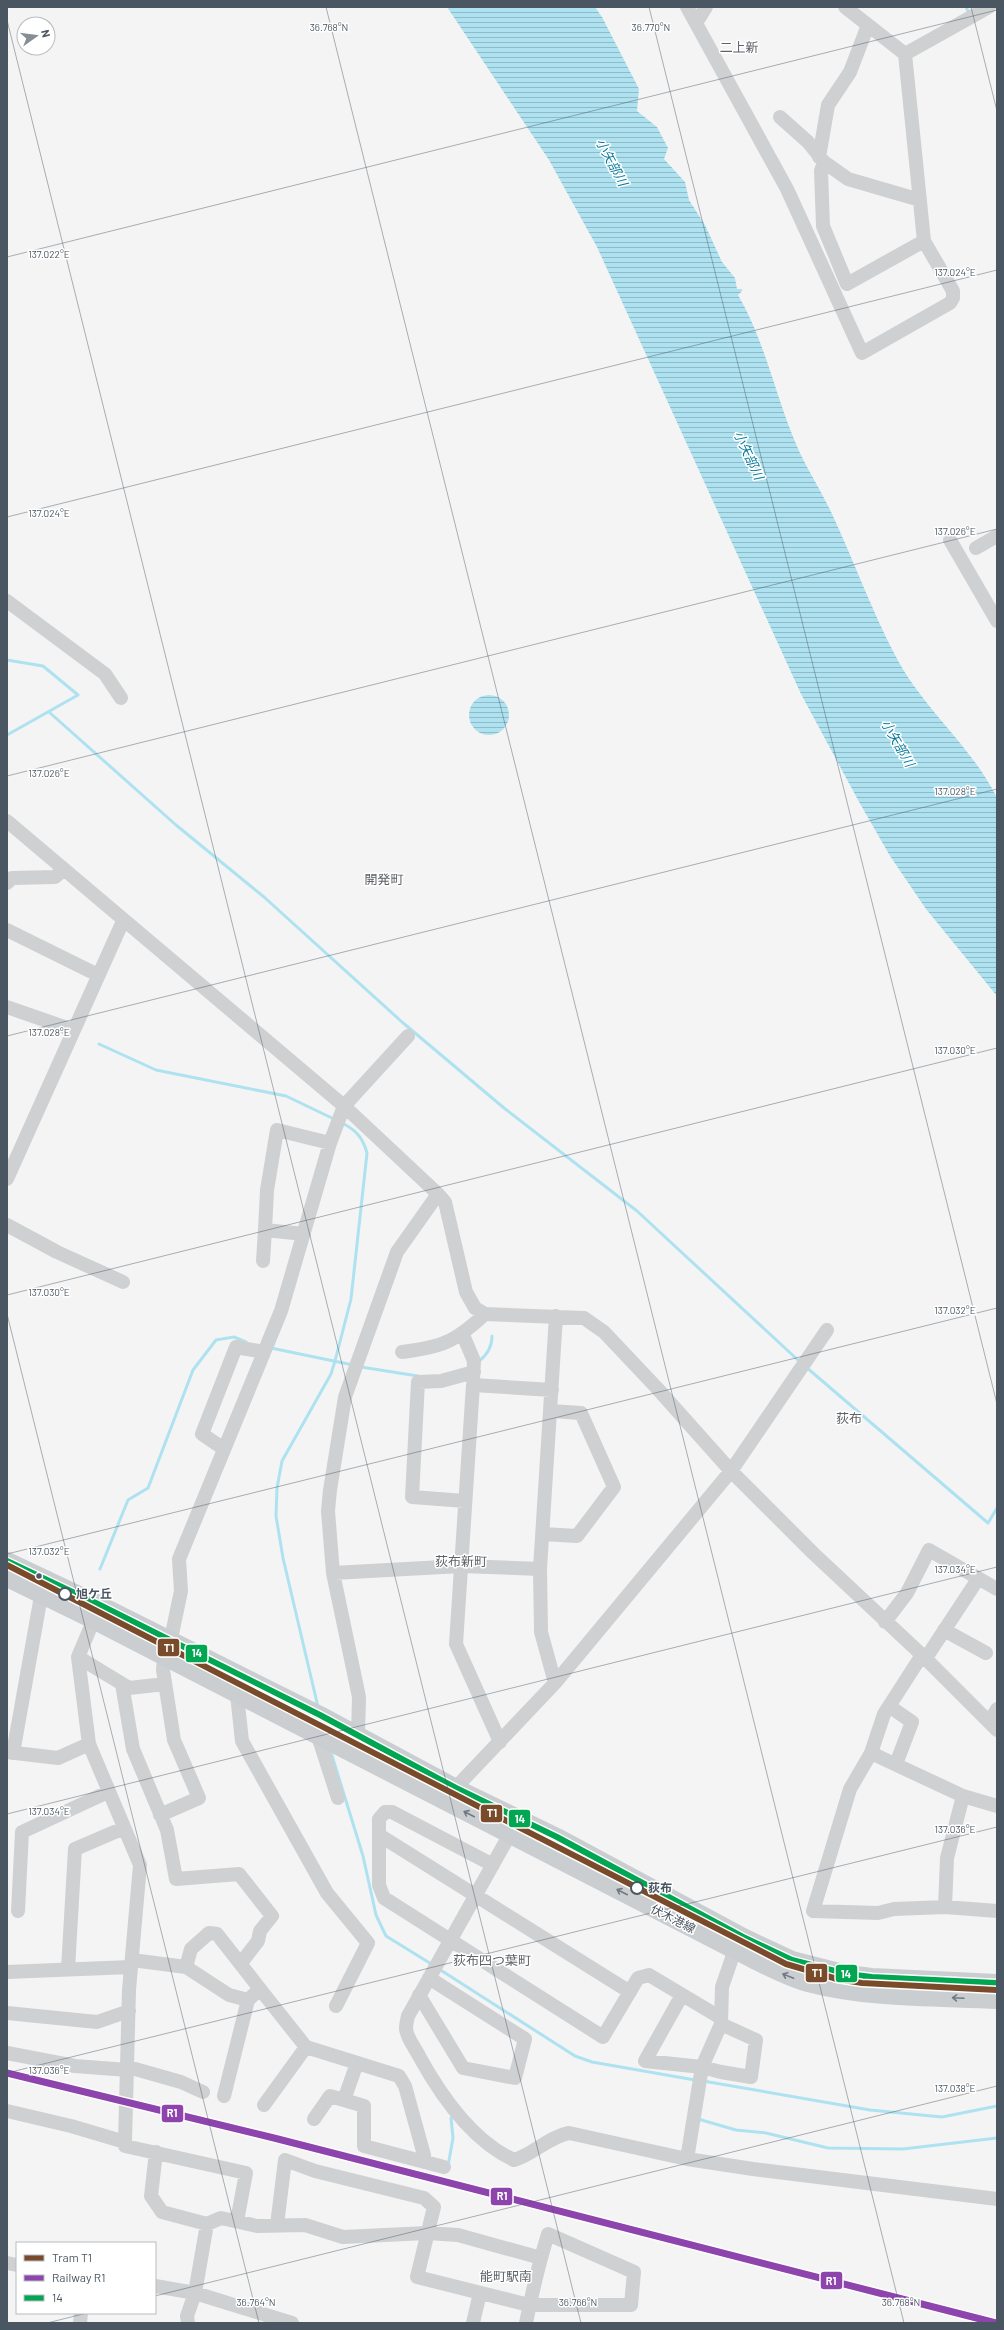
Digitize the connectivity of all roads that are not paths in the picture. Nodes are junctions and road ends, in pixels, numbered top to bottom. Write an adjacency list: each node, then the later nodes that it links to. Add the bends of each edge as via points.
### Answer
1 (687, 7): 5 (street)
2 (706, 7): 5 (street)
3 (845, 7): 6 (street)
4 (989, 7): 7 (street)
5 (696, 23): 11 (street, via 787,189 862,353 950,303 953,298 953,291)
6 (868, 25): 7 (street); 9 (street, via 850,72 828,105)
7 (905, 54): 10 (street)
8 (780, 117): 9 (street, via 808,142)
9 (821, 160): 10 (street, via 848,179); 11 (street, via 823,226 847,284)
10 (920, 200): 11 (street)
11 (924, 241)
12 (997, 536): 14 (street)
13 (950, 540): 16 (street)
14 (976, 548)
15 (7, 600): 17 (street, via 105,674)
16 (997, 621)
17 (121, 698)
18 (7, 821): 19 (street)
19 (64, 869): 20 (street, via 55,877); 21 (street)
20 (9, 880)
21 (124, 921): 23 (street); 27 (street)
22 (7, 930): 23 (street)
23 (98, 975): 25 (street)
24 (7, 1007): 25 (street)
25 (73, 1030): 29 (street)
26 (408, 1036): 27 (street)
27 (344, 1106): 28 (street); 31 (street)
28 (330, 1143): 33 (street, via 277,1130 267,1190); 34 (street)
29 (12, 1154): 30 (street)
30 (7, 1179)
31 (438, 1194): 37 (street, via 445,1202 449,1213 466,1292 475,1308); 53 (street, via 397,1252 346,1397 328,1511)
32 (7, 1225): 36 (street, via 57,1252)
33 (265, 1230): 34 (street); 35 (street)
34 (304, 1234): 41 (street, via 281,1311)
35 (263, 1261)
36 (123, 1282)
37 (485, 1314): 38 (street); 40 (street)
38 (556, 1316): 44 (street); 47 (street, via 584,1318 604,1332)
39 (827, 1330): 47 (street)
40 (463, 1335): 42 (street, via 435,1348); 43 (street, via 474,1361)
41 (264, 1352): 46 (street); 46 (street, via 236,1346 202,1434)
42 (402, 1352)
43 (473, 1379): 44 (street); 48 (street); 48 (street, via 418,1382 412,1497)
44 (552, 1390): 45 (street)
45 (551, 1411): 49 (street); 49 (street, via 581,1413 614,1487 577,1536)
46 (224, 1449): 61 (street, via 179,1559 181,1591)
47 (731, 1471): 59 (street); 65 (street)
48 (465, 1501): 51 (street)
49 (543, 1534): 52 (street)
50 (7, 1561): 58 (main road, 伏木港線)
51 (461, 1566): 52 (street); 53 (street); 74 (street, via 456,1644)
52 (540, 1569): 65 (street, via 541,1632)
53 (333, 1573): 72 (street, via 359,1697)
54 (7, 1578): 57 (main road, 伏木港線)
55 (978, 1579): 56 (street); 59 (street, via 929,1550 907,1593); 60 (street)
56 (997, 1589)
57 (41, 1596): 58 (main road, 伏木港線); 76 (street)
58 (97, 1612): 61 (main road, 伏木港線); 64 (street)
59 (885, 1622): 63 (street)
60 (944, 1630): 62 (street); 63 (street)
61 (166, 1649): 67 (street); 68 (main road, 伏木港線); 72 (main road, 伏木港線)
62 (986, 1653)
63 (924, 1656): 69 (street); 71 (street)
64 (78, 1657): 66 (street); 75 (street)
65 (555, 1683): 74 (street)
66 (122, 1684): 67 (street, via 129,1688); 84 (street, via 133,1749)
67 (164, 1684): 84 (street, via 174,1740 199,1798)
68 (237, 1695): 73 (main road, 伏木港線); 109 (street, via 242,1741 327,1893 368,1943)
69 (889, 1706): 77 (street); 78 (street, via 912,1722)
70 (997, 1709): 71 (street)
71 (994, 1726)
72 (358, 1735): 80 (main road, 伏木港線)
73 (318, 1736): 80 (main road, 伏木港線); 82 (street)
74 (500, 1742): 80 (street)
75 (89, 1744): 76 (street, via 58,1758); 79 (street)
76 (10, 1753)
77 (871, 1753): 78 (street); 91 (street, via 850,1789 813,1911 878,1912)
78 (896, 1764): 81 (street)
79 (108, 1792): 85 (street); 89 (street, via 22,1832)
80 (451, 1795): 86 (main road, 伏木港線, one-way to 80); 95 (main road, 伏木港線, via 557,1837)
81 (963, 1796): 83 (street); 91 (street, via 947,1858)
82 (338, 1798)
83 (997, 1806)
84 (160, 1815): 97 (street, via 167,1830 176,1878 239,1874 272,1916 260,1931 258,1941)
85 (124, 1828): 96 (street, via 140,1865); 99 (street, via 75,1849)
86 (510, 1834): 88 (street); 95 (main road, 伏木港線, one-way to 86)
87 (379, 1835): 88 (street, via 379,1819 385,1812 392,1812); 90 (street); 94 (street, via 379,1885 384,1898)
88 (493, 1865): 90 (street)
89 (13, 1875): 92 (street)
90 (476, 1895): 94 (street); 104 (street)
91 (946, 1907): 93 (street)
92 (18, 1911)
93 (997, 1911)
94 (451, 1940): 101 (street); 104 (street, via 603,2038)
95 (739, 1944): 102 (main road, 伏木港線, via 847,1974); 108 (main road, 伏木港線, one-way to 95, via 850,1992 817,1985 789,1976); 112 (street, via 722,1987)
96 (132, 1963): 98 (street); 99 (street); 110 (street)
97 (241, 1963): 98 (street, via 217,1934 209,1933 191,1949); 103 (street)
98 (186, 1966): 107 (street, via 229,1995)
99 (68, 1969): 100 (street)
100 (7, 1972)
101 (429, 1978): 106 (street); 106 (street, via 525,2039 515,2078 463,2068)
102 (997, 1983)
103 (260, 1989): 107 (street); 113 (street)
104 (630, 1992): 105 (street, via 638,1978 649,1975)
105 (682, 1994): 112 (street); 116 (street, via 645,2061)
106 (419, 1995): 126 (street, via 408,2016 406,2029 434,2083 474,2131 504,2156 514,2160 523,2157 557,2135 569,2133)
107 (248, 2000): 119 (street)
108 (997, 2000)
109 (336, 2006)
110 (129, 2011): 111 (street, via 97,2022); 117 (street)
111 (7, 2014)
112 (721, 2021): 116 (street); 116 (street, via 756,2040 751,2077)
113 (306, 2047): 115 (street); 121 (street)
114 (7, 2053): 117 (street, via 75,2066)
115 (357, 2063): 120 (street); 127 (street, via 400,2076 406,2086)
116 (702, 2067): 126 (street)
117 (128, 2069): 118 (street, via 181,2082); 122 (street, via 125,2142)
118 (203, 2092)
119 (224, 2096)
120 (344, 2100): 123 (street, via 330,2096); 127 (street, via 364,2106 364,2146)
121 (264, 2105)
122 (7, 2111)
123 (314, 2119)
124 (125, 2146): 125 (street)
125 (156, 2152): 130 (street, via 246,2173); 131 (street, via 151,2196 162,2212)
126 (687, 2159): 129 (street, via 753,2170)
127 (424, 2162): 128 (street)
128 (444, 2167)
129 (997, 2200)
130 (237, 2221): 131 (street, via 221,2218); 132 (street, via 257,2226)
131 (207, 2224): 136 (street)
132 (277, 2225): 133 (street, via 305,2225 343,2237); 133 (street, via 285,2160 315,2171 424,2198 434,2207)
133 (427, 2233): 134 (street, via 458,2235); 137 (street, via 417,2277)
134 (541, 2258): 138 (street); 138 (street, via 548,2234 634,2272 631,2305)
135 (156, 2286): 136 (street)
136 (195, 2293): 139 (street, via 187,2316); 140 (street)
137 (480, 2293): 138 (street); 141 (street)
138 (529, 2305): 142 (street)
139 (188, 2323)
140 (292, 2323)
141 (473, 2323)
142 (526, 2323)

